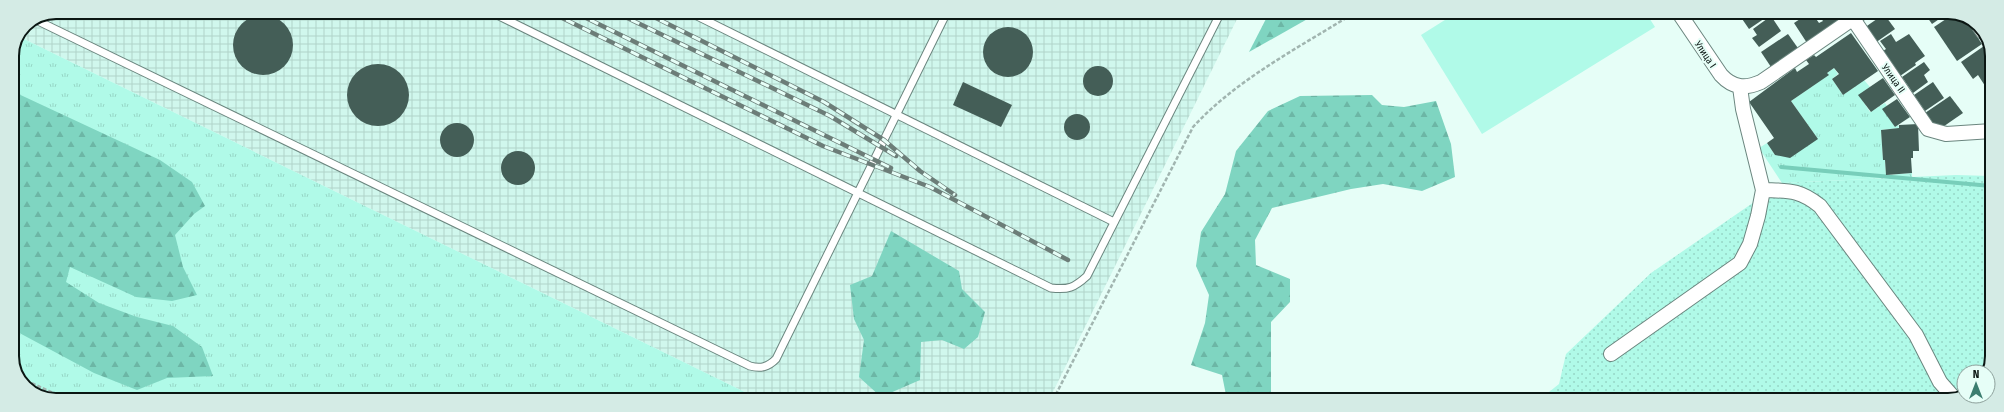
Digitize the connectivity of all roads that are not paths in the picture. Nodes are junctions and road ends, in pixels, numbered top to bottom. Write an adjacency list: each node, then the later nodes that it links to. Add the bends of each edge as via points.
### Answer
1 (505, 19): 13 (lane)
2 (703, 19): 10 (lane)
3 (944, 19): 10 (lane)
4 (1217, 19): 14 (lane)
5 (1683, 19): 9 (street, Улица I, via 1721,75)
6 (1848, 19): 9 (street, via 1761,82 1750,87)
7 (1857, 19): 11 (street, Улица II, via 1928,129 1946,134)
8 (41, 22): 13 (lane, via 743,363 759,368 770,365 776,359)
9 (1740, 87): 12 (street)
10 (897, 115): 13 (lane); 14 (lane)
11 (1985, 131)
12 (1763, 190): 15 (street, via 1750,244 1740,263); 16 (street, via 1797,192 1820,206 1916,335 1940,382)
13 (858, 193): 14 (lane, via 1051,288 1064,289 1077,285 1087,276)
14 (1114, 222)
15 (1611, 354)
16 (1949, 393)

